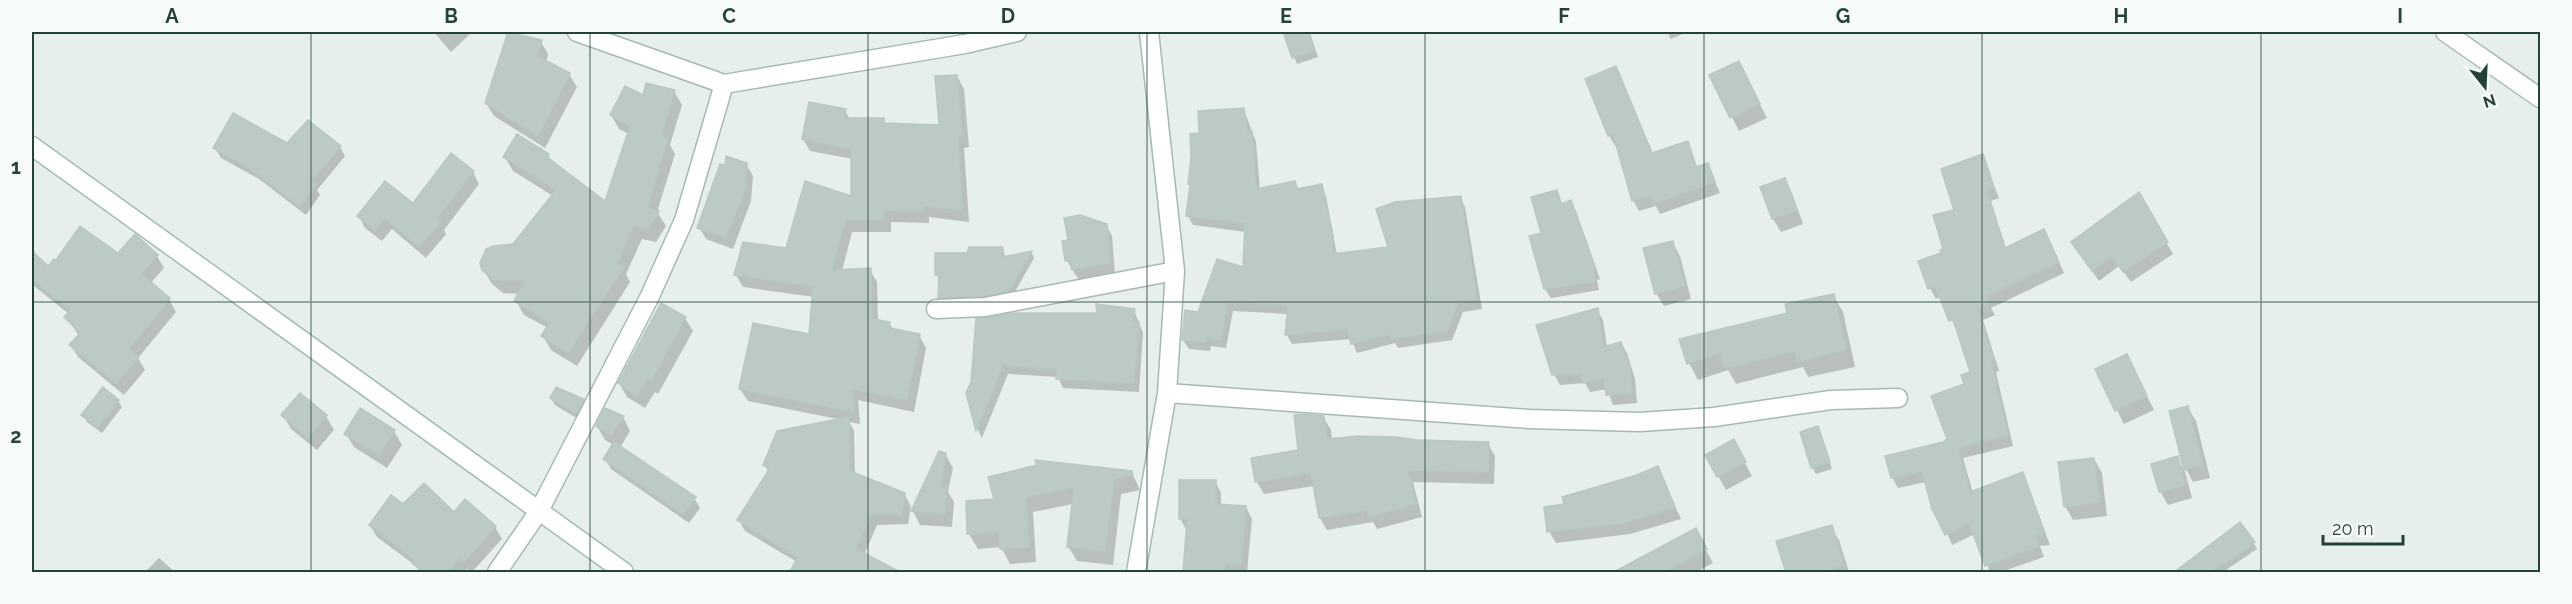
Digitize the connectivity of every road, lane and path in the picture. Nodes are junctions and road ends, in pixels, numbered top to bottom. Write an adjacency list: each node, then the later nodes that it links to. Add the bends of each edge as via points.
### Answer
1 (577, 32): 5 (street)
2 (1017, 32): 5 (street)
3 (1149, 32): 8 (street)
4 (2445, 32): 6 (street)
5 (724, 84): 12 (street, via 684,220 650,296)
6 (2541, 98)
7 (32, 146): 12 (street)
8 (1175, 271): 9 (street, via 985,307); 10 (street)
9 (936, 309)
10 (1167, 393): 11 (street, via 1528,419 1640,422 1714,417 1831,400); 15 (street)
11 (1898, 398)
12 (538, 511): 13 (street); 14 (street)
13 (497, 573)
14 (624, 573)
15 (1136, 573)

